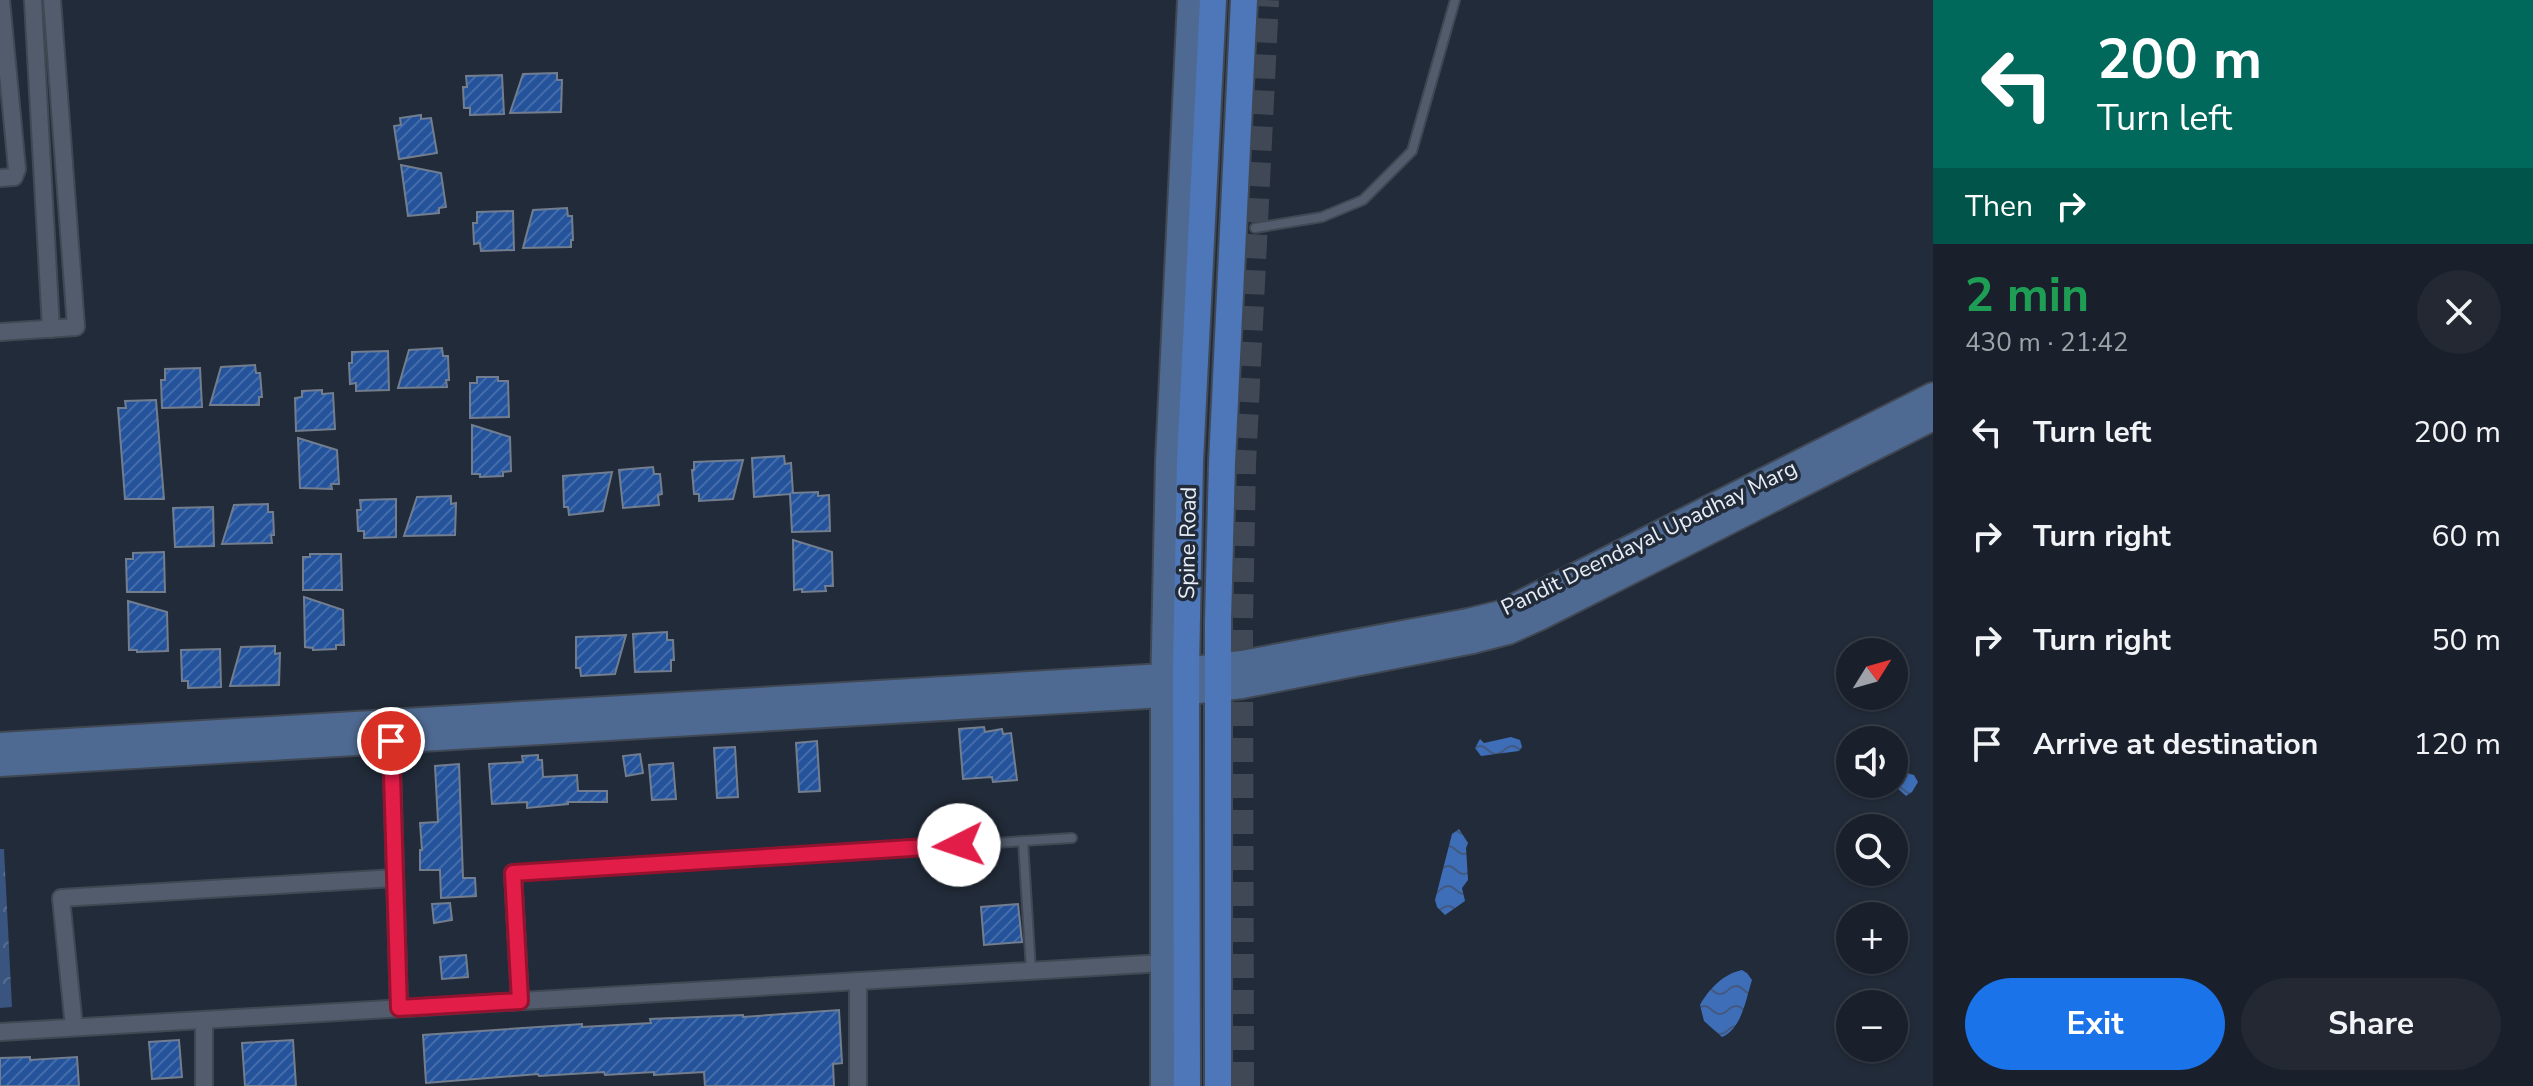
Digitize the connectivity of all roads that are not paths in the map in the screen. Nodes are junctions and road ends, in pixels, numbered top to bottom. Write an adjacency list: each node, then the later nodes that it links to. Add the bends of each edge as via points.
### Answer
1 (1, 0): 8 (street)
2 (33, 0): 11 (street)
3 (52, 0): 9 (street)
4 (1190, 0): 19 (main road, Spine Road, via 1168,461)
5 (1213, 0): 19 (main road, Spine Road)
6 (1244, 0): 18 (main road, Spine Road, via 1222,463)
7 (1455, 0): 13 (lane, via 1412,151 1363,200 1322,217)
8 (2, 37): 10 (street)
9 (55, 56): 11 (street); 14 (street, via 76,327)
10 (6, 58): 11 (street); 12 (street, via 17,169 14,177)
11 (37, 58): 14 (street)
12 (0, 178)
13 (1255, 228)
14 (51, 329): 15 (street)
15 (0, 332)
16 (1933, 395): 18 (main road, Pandit Deendayal Upadhay Marg, via 1501,613)
17 (1933, 418): 18 (main road, Pandit Deendayal Upadhay Marg, via 1508,632 1242,686)
18 (1218, 677): 19 (main road, Pandit Deendayal Upadhay Marg); 39 (main road, Spine Road)
19 (1175, 683): 20 (main road, Pandit Deendayal Upadhay Marg); 27 (main road, Spine Road); 38 (main road, Spine Road)
20 (391, 730): 21 (main road); 22 (main road); 26 (street)
21 (0, 745)
22 (0, 764)
23 (1072, 838): 24 (lane)
24 (1023, 841): 25 (lane); 28 (lane)
25 (513, 873): 30 (street)
26 (395, 878): 31 (street); 33 (street, via 61,898)
27 (1163, 963): 28 (street); 37 (main road, Spine Road)
28 (1031, 970): 29 (street)
29 (858, 981): 30 (street); 36 (street)
30 (520, 1001): 31 (street)
31 (399, 1008): 32 (street)
32 (204, 1020): 33 (street); 35 (street)
33 (74, 1027): 34 (street)
34 (0, 1032)
35 (204, 1086)
36 (858, 1086)
37 (1163, 1086)
38 (1187, 1086)
39 (1218, 1086)

